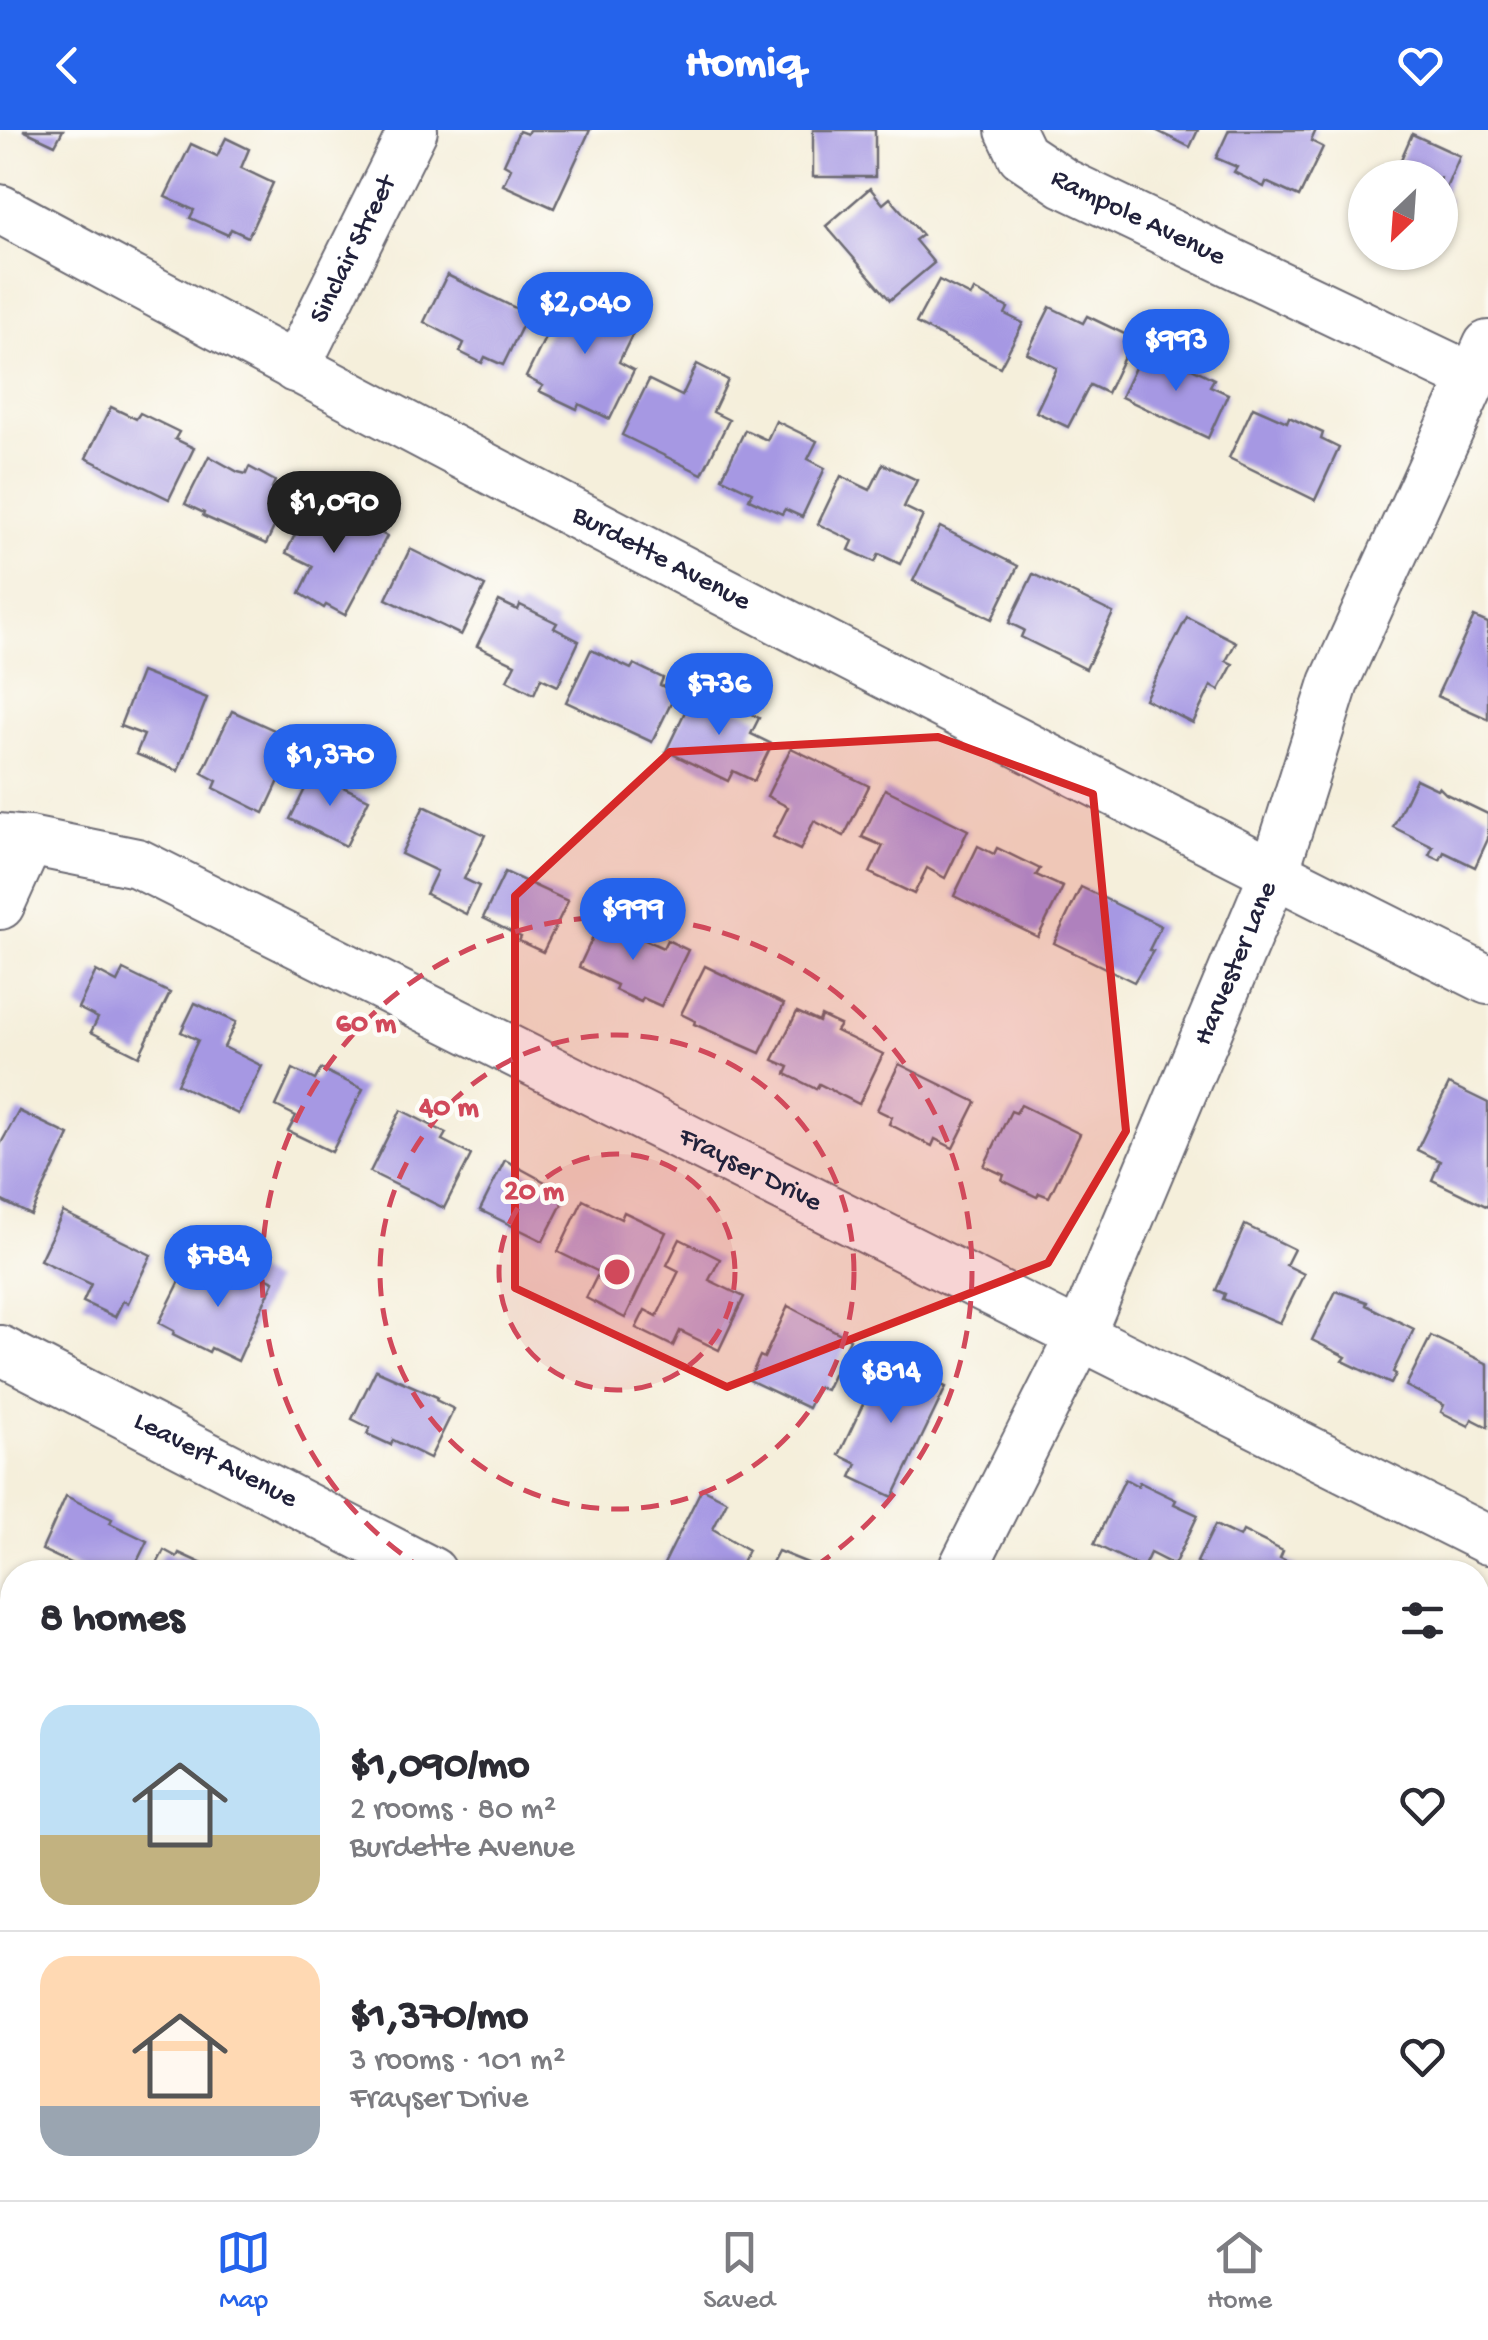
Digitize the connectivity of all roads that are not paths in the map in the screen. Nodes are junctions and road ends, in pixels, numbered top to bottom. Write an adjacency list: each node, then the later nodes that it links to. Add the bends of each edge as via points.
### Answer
1 (413, 130): 5 (street, Sinclair Street)
2 (1016, 143): 4 (street, Rampole Avenue, via 1064,183)
3 (0, 209): 5 (street, Burdette Avenue)
4 (1480, 361): 7 (street, Harvester Lane, via 1334,683)
5 (295, 368): 7 (street, Burdette Avenue)
6 (15, 839): 8 (street); 10 (street, Frayser Drive, via 137,863)
7 (1274, 873): 9 (street, Burdette Avenue); 10 (street, Harvester Lane)
8 (0, 905)
9 (1488, 980)
10 (1080, 1336): 12 (street, Frayser Drive); 14 (street, Harvester Lane)
11 (0, 1350): 13 (street, Leavert Avenue)
12 (1488, 1540)
13 (409, 1560)
14 (967, 1560)

